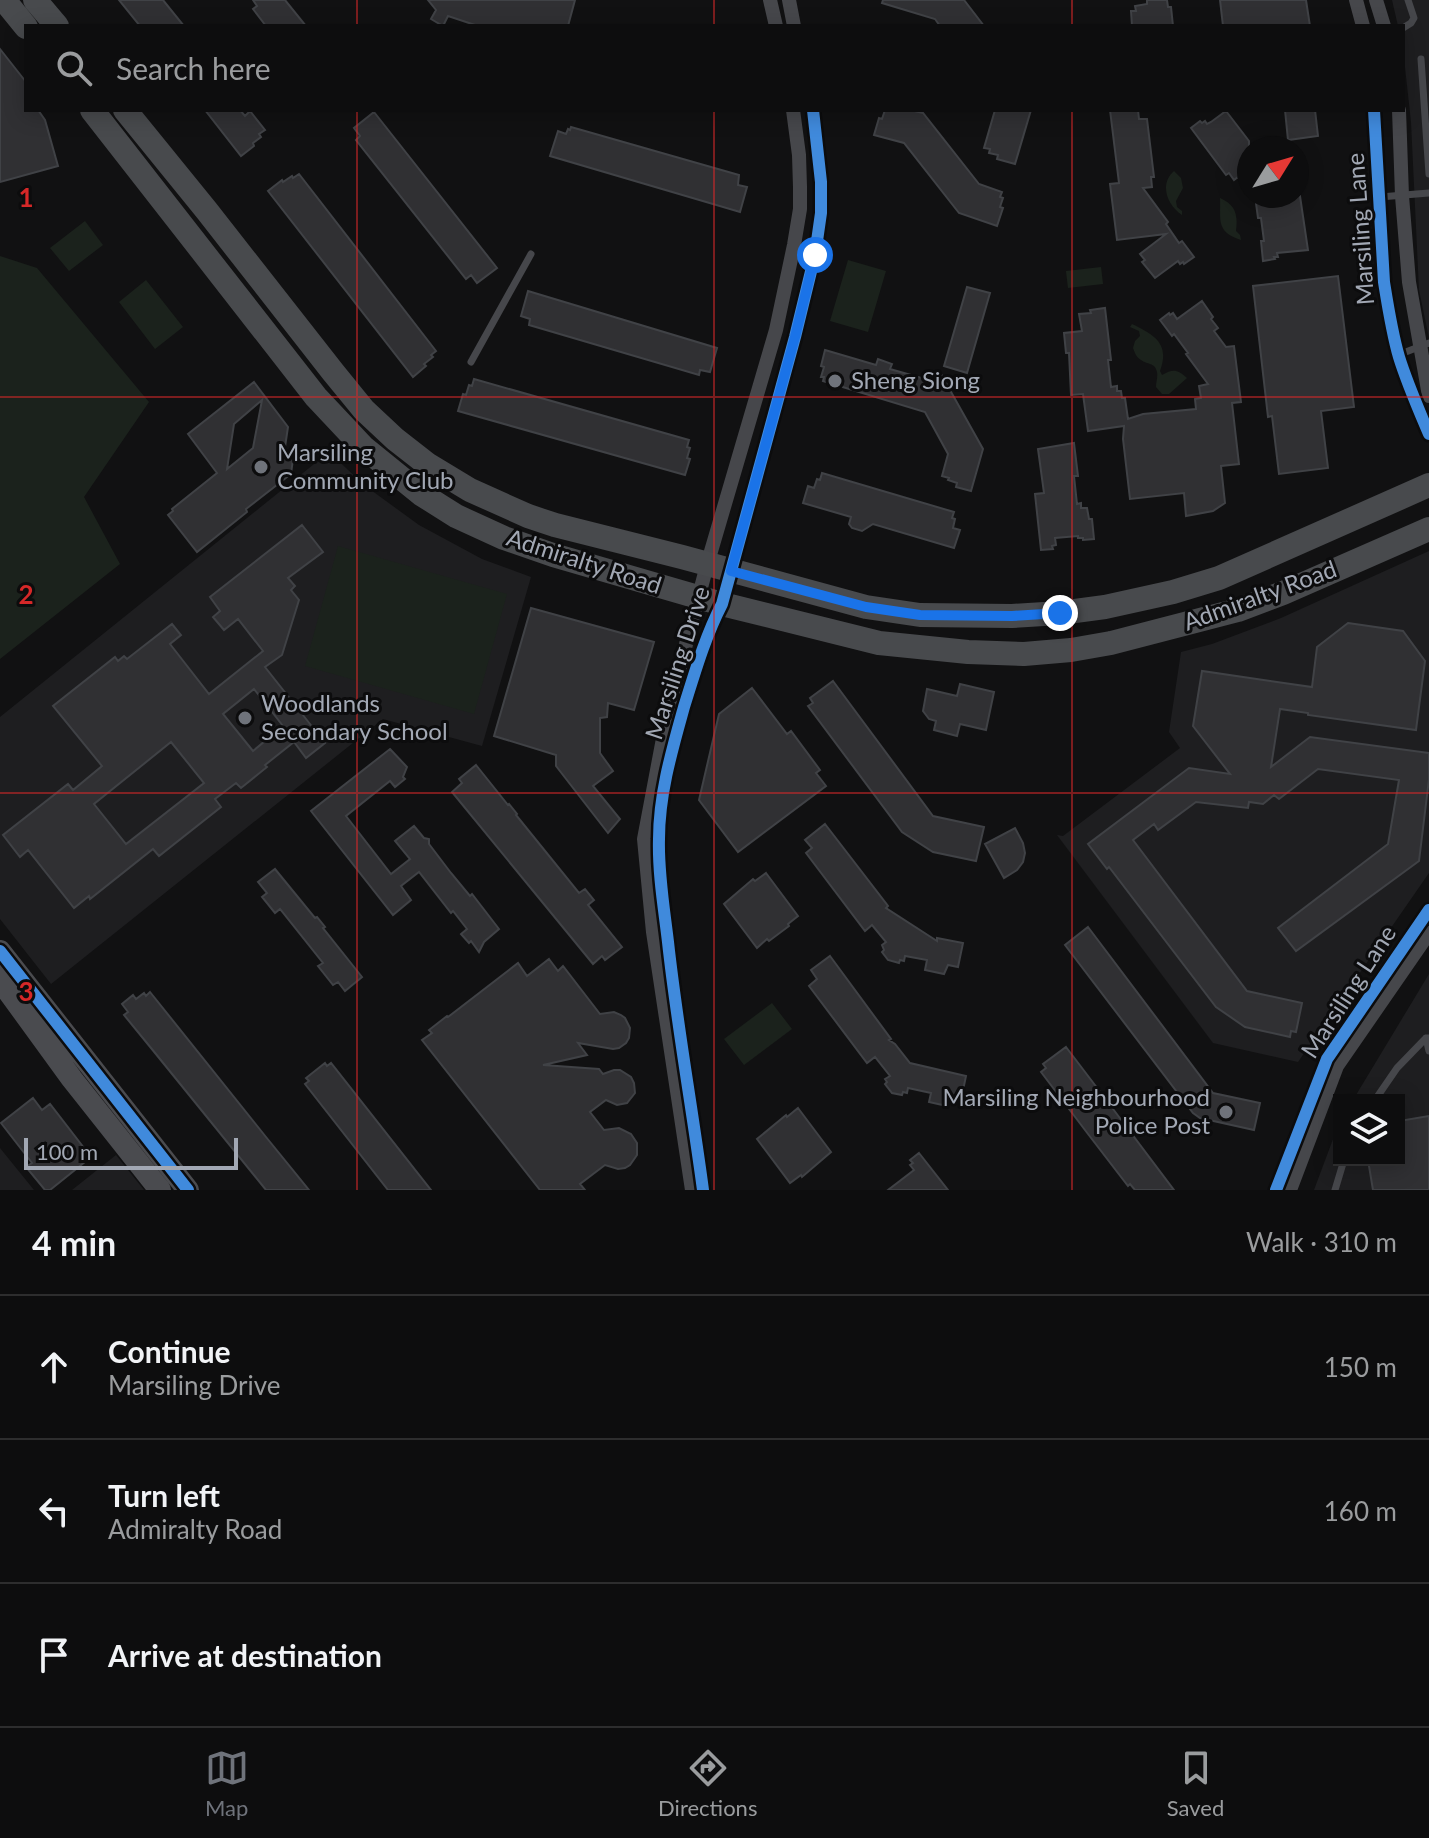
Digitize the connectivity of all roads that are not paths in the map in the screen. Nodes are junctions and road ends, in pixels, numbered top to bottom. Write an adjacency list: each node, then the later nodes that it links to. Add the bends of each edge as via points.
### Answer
1 (4, 0): 11 (main road)
2 (770, 0): 7 (street)
3 (789, 0): 8 (street)
4 (1356, 0): 9 (street)
5 (1376, 0): 10 (street)
6 (1408, 0): 12 (lane, via 1414,18)
7 (776, 24)
8 (794, 24)
9 (1362, 24)
10 (1383, 24)
11 (24, 25)
12 (1405, 27)
13 (1421, 59): 20 (lane)
14 (94, 112): 35 (main road, Admiralty Road, via 316,397 387,468 456,516 504,538)
15 (127, 112): 34 (main road, Admiralty Road, via 364,410 427,464 528,516)
16 (793, 112): 25 (street, Marsiling Drive, via 800,209)
17 (813, 112): 26 (street, Marsiling Drive, via 821,213)
18 (1374, 112): 23 (street, Marsiling Lane)
19 (1399, 112): 22 (street, Marsiling Lane)
20 (1429, 174)
21 (1429, 193): 22 (lane)
22 (1402, 196): 23 (lane); 27 (street, Marsiling Lane, via 1409,282)
23 (1380, 197): 28 (street, Marsiling Lane, via 1384,282)
24 (531, 254): 29 (lane)
25 (776, 330): 26 (lane); 34 (street, Marsiling Drive)
26 (795, 337): 34 (street, Marsiling Drive)
27 (1424, 345): 28 (lane); 30 (street, Marsiling Lane)
28 (1398, 355): 31 (street, Marsiling Lane)
29 (471, 362)
30 (1429, 396)
31 (1429, 434)
32 (1429, 485): 34 (main road, Admiralty Road, via 1219,578 1161,595 1060,613 920,615 866,607)
33 (1429, 529): 35 (main road, Admiralty Road, via 1238,610 1071,650 1024,654 892,645)
34 (719, 568): 35 (street, Marsiling Drive); 35 (street, Marsiling Drive)
35 (710, 601): 47 (street, Marsiling Drive, via 668,712 644,839); 48 (street, Marsiling Drive, via 710,627 666,774 659,837 674,1000)
36 (1429, 910): 40 (street, Marsiling Lane)
37 (1429, 933): 40 (street, Marsiling Lane)
38 (0, 951): 46 (street)
39 (0, 980): 45 (street)
40 (1362, 1020): 49 (street, Marsiling Lane, via 1327,1059); 50 (street, Marsiling Lane, via 1337,1066)
41 (1428, 1038): 42 (lane); 43 (lane)
42 (1429, 1051)
43 (1379, 1094)
44 (1342, 1166): 51 (lane)
45 (160, 1190)
46 (188, 1190)
47 (692, 1190)
48 (703, 1190)
49 (1276, 1190)
50 (1290, 1190)
51 (1335, 1190)

